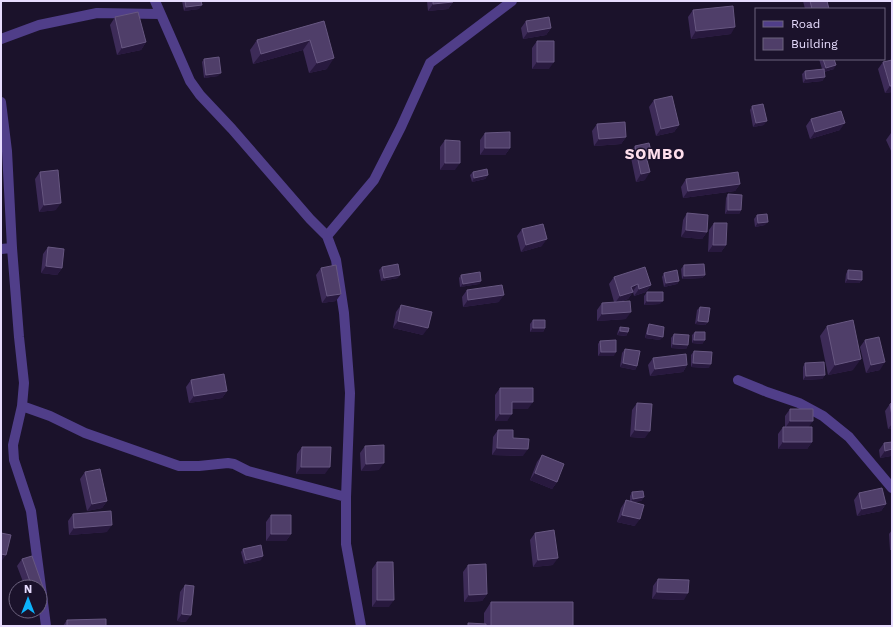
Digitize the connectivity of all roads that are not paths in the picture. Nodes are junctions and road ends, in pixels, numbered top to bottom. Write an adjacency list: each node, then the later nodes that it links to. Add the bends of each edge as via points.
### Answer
1 (155, 1): 3 (street)
2 (512, 1): 6 (street, via 430,63 374,180)
3 (160, 14): 4 (street, via 97,13 39,25); 6 (street, via 190,81)
4 (1, 39)
5 (1, 102): 7 (street, via 7,151)
6 (327, 236): 12 (street, via 336,260 344,313 350,393)
7 (12, 248): 8 (street); 10 (street, via 24,383)
8 (1, 249)
9 (738, 380): 11 (street, via 823,416 849,437)
10 (22, 406): 12 (street, via 85,433 179,466 234,464 248,471); 13 (street, via 13,445 14,460 31,511)
11 (892, 488)
12 (346, 497): 14 (street, via 346,544)
13 (46, 626)
14 (361, 626)

